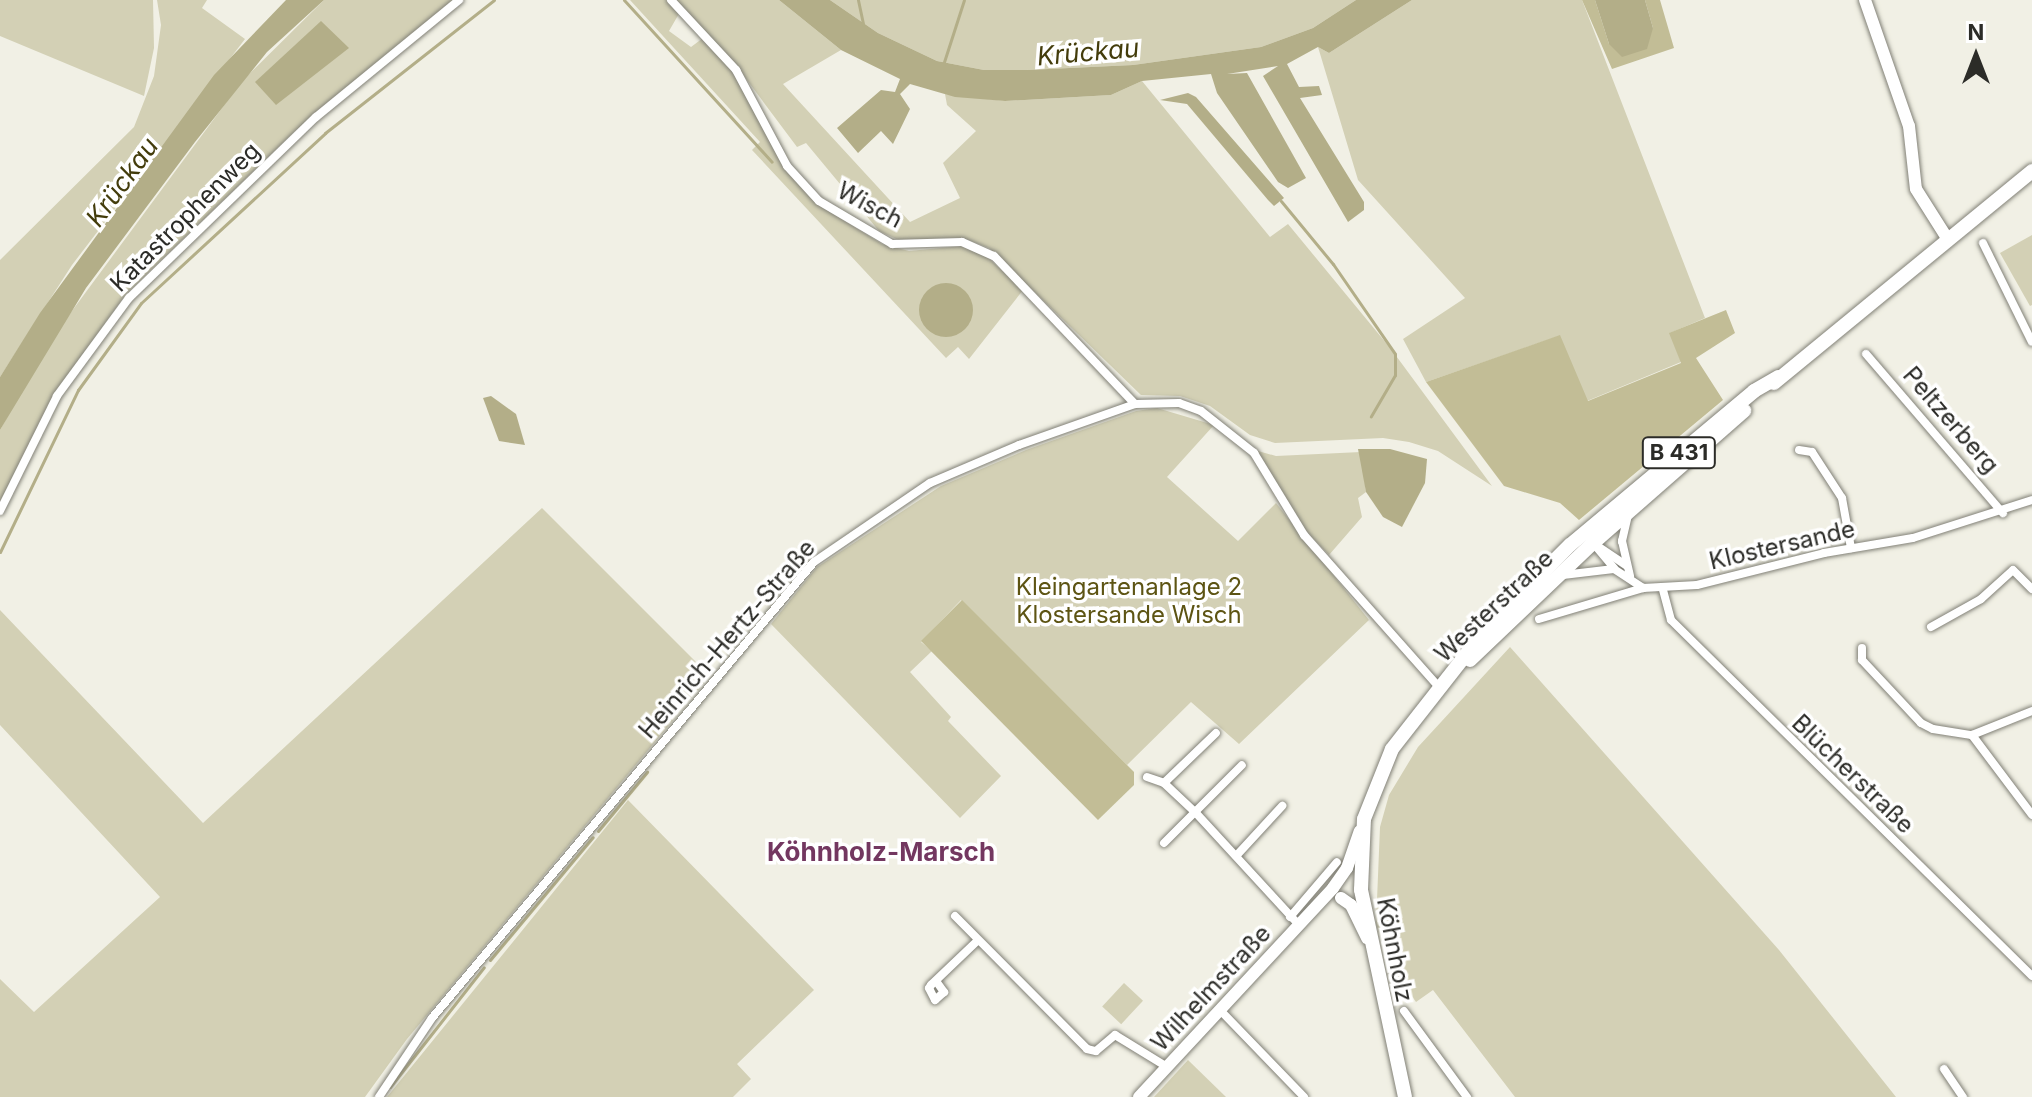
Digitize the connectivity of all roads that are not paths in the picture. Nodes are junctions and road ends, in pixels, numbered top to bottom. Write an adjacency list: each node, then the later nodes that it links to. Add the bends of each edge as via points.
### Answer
1 (459, 0): 14 (street, Katastrophenweg, via 316,117 129,298 57,396)
2 (671, 0): 10 (street, Wisch, via 736,70 787,166 819,201 892,244 962,242 994,256)
3 (1865, 0): 5 (main road, via 1909,126 1916,189)
4 (2032, 171): 5 (main road, Westerstraße / B 431)
5 (1947, 238): 9 (main road, Westerstraße / B 431)
6 (1983, 243): 7 (street)
7 (2032, 342)
8 (1866, 354): 15 (street, Peltzerberg)
9 (1778, 377): 13 (main road, Westerstraße / B 431); 16 (main road, Westerstraße / B 431, via 1754,391)
10 (1135, 404): 28 (street, Heinrich-Hertz-Straße, via 1179,403 1201,411 1254,453 1304,535); 55 (street, Heinrich-Hertz-Straße, via 952,471 814,562 432,1018)
11 (1799, 450): 17 (street, via 1812,452 1842,498)
12 (2032, 500): 15 (street, Klostersande)
13 (1631, 509): 16 (main road, Westerstraße / B 431); 18 (street, via 1623,535)
14 (0, 511)
15 (2003, 513): 17 (street, Klostersande, via 1913,538)
16 (1588, 538): 18 (street); 19 (street); 21 (main road, Westerstraße / B 431); 28 (main road, Westerstraße / B 431, via 1487,628)
17 (1851, 548): 24 (street, Klostersande)
18 (1626, 565): 20 (street)
19 (1618, 571): 20 (street); 21 (street, via 1590,568)
20 (1630, 576): 22 (street)
21 (1556, 578): 28 (main road, Westerstraße / B 431)
22 (1643, 588): 24 (street, Klostersande); 25 (street, Klostersande)
23 (2032, 589): 26 (street, via 2013,570 1981,599)
24 (1663, 590): 48 (street, Blücherstraße, via 1671,620)
25 (1539, 619)
26 (1931, 627)
27 (1862, 648): 31 (street, via 1862,660 1921,723)
28 (1439, 687): 38 (main road, Köhnholz / B 431, via 1392,749)
29 (2032, 711): 31 (street)
30 (1216, 733): 34 (street)
31 (1972, 735): 37 (street)
32 (1242, 765): 36 (street)
33 (1147, 777): 34 (street)
34 (1164, 783): 36 (street)
35 (1282, 806): 40 (street)
36 (1196, 813): 39 (street); 40 (street)
37 (2032, 815)
38 (1364, 819): 42 (main road, Köhnholz / B 431); 43 (main road)
39 (1164, 843)
40 (1237, 855): 45 (street)
41 (1337, 862): 45 (street)
42 (1361, 890): 43 (main road, Wilhelmstraße); 47 (main road, Köhnholz / B 431)
43 (1337, 893): 45 (main road, Wilhelmstraße); 47 (main road, via 1351,905)
44 (955, 916): 46 (street)
45 (1294, 921): 50 (main road, Wilhelmstraße)
46 (977, 941): 49 (street); 52 (street, via 1087,1049 1096,1051 1115,1035)
47 (1369, 944): 58 (main road, Köhnholz / B 431)
48 (2032, 976)
49 (936, 981)
50 (1220, 1010): 52 (main road, Wilhelmstraße); 57 (street)
51 (1404, 1011): 54 (street)
52 (1167, 1067): 56 (main road, Wilhelmstraße)
53 (1944, 1069): 59 (street)
54 (1465, 1096)
55 (379, 1097)
56 (1139, 1097)
57 (1304, 1097)
58 (1405, 1097)
59 (1963, 1097)

